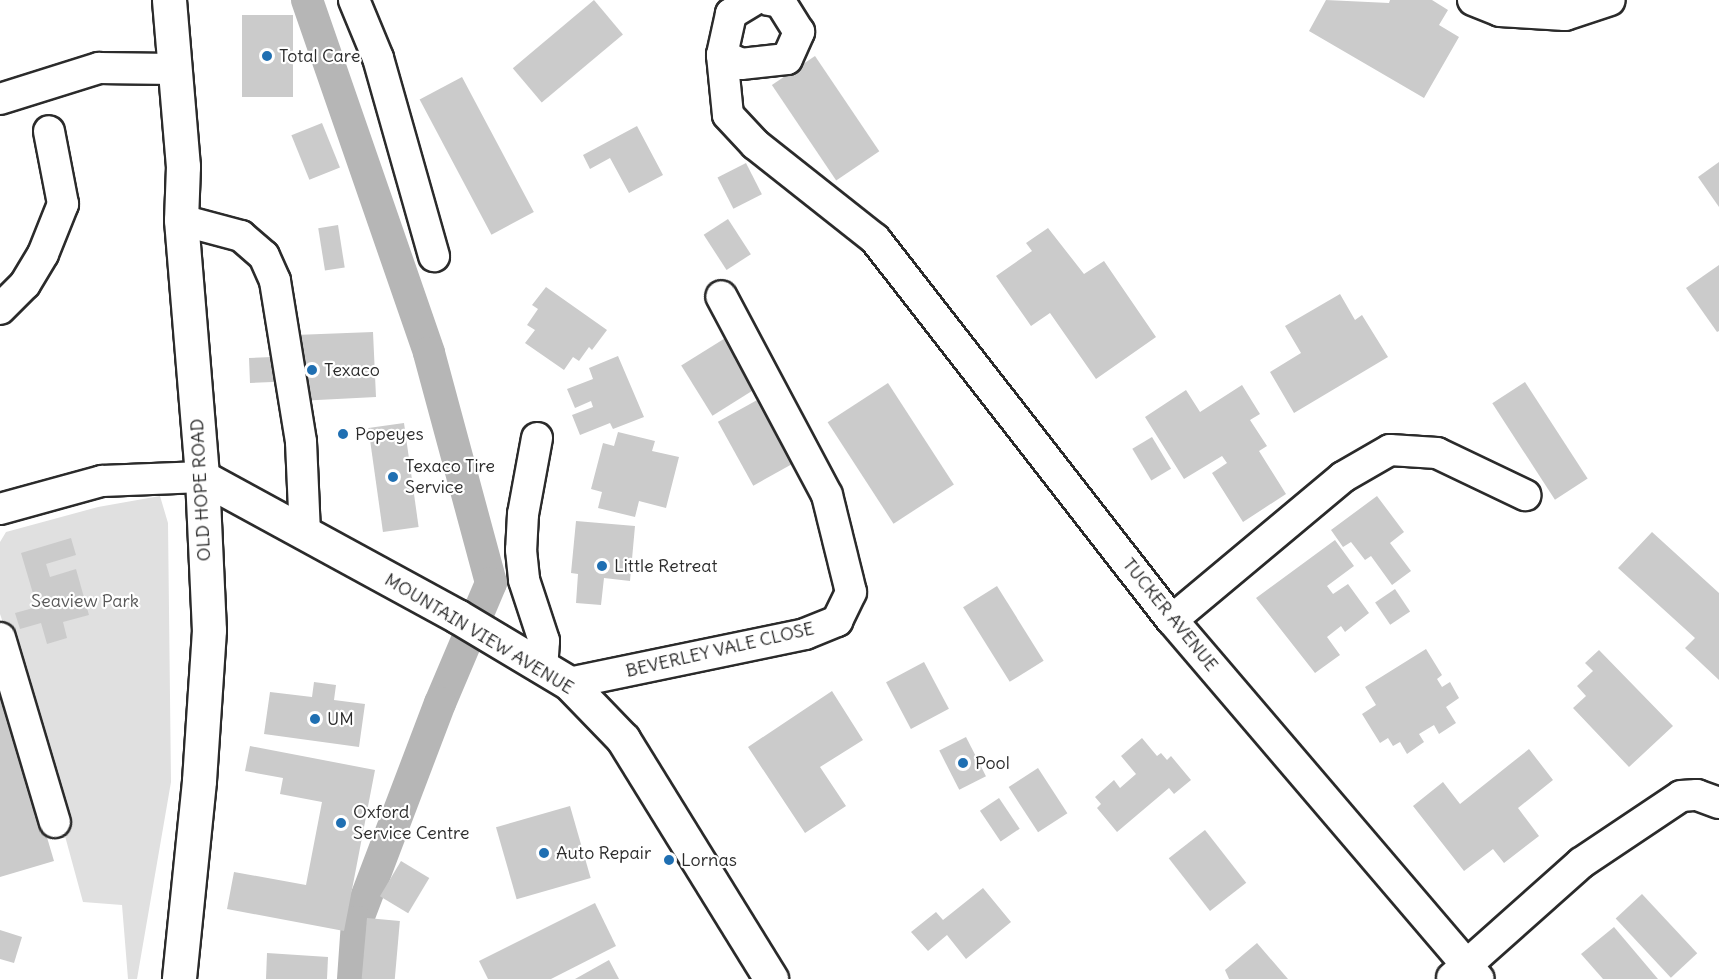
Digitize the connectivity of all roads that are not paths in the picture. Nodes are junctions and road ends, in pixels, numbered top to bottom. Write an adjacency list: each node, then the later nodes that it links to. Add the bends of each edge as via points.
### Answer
1 (169, 0): 8 (main road, OLD HOPE ROAD)
2 (354, 0): 12 (street, via 378,58)
3 (754, 0): 7 (street, TUCKER AVENUE, via 731,14)
4 (769, 0): 7 (street, via 780,2 799,32 787,59 741,64)
5 (1473, 0): 6 (street, via 1500,10 1565,15)
6 (1610, 0)
7 (722, 56): 20 (street, TUCKER AVENUE, via 728,115 755,144 875,239)
8 (174, 69): 9 (street, via 99,68); 11 (main road, OLD HOPE ROAD, via 183,166)
9 (0, 99)
10 (49, 131): 14 (street, via 63,204 43,254 25,284)
11 (181, 220): 16 (main road, OLD HOPE ROAD); 19 (street, via 241,236 264,256 275,281 301,442)
12 (434, 256)
13 (722, 296): 22 (street, BEVERLEY VALE CLOSE, via 827,495 851,592 837,621 805,634)
14 (0, 309)
15 (537, 438): 22 (street, via 520,550 524,580)
16 (202, 477): 18 (street, via 102,481); 19 (main road, MOUNTAIN VIEW AVENUE); 26 (main road, OLD HOPE ROAD, via 209,630 199,781)
17 (1525, 495): 20 (street, via 1437,453 1390,450 1343,477)
18 (0, 509)
19 (305, 533): 22 (main road, MOUNTAIN VIEW AVENUE)
20 (1172, 620): 25 (street, TUCKER AVENUE)
21 (0, 638): 24 (street)
22 (556, 675): 27 (main road, MOUNTAIN VIEW AVENUE, via 623,739)
23 (1719, 803): 25 (street, via 1697,795 1680,796 1581,863)
24 (56, 822)
25 (1466, 975)
26 (178, 979)
27 (771, 979)

